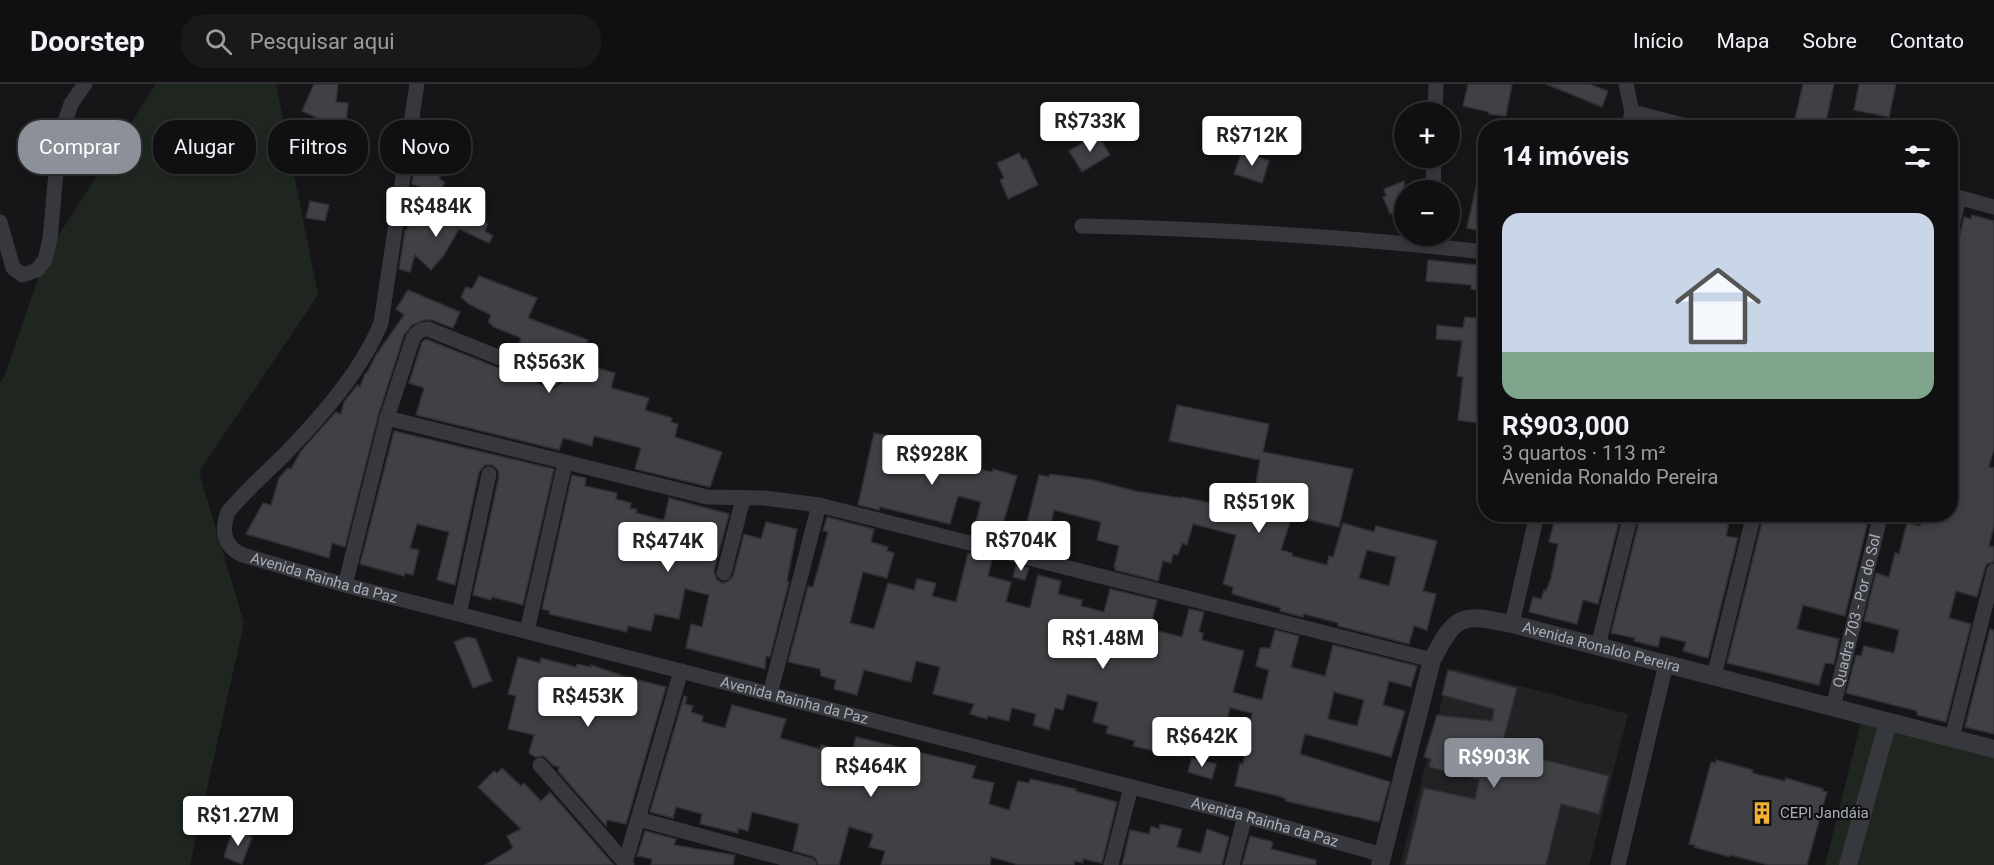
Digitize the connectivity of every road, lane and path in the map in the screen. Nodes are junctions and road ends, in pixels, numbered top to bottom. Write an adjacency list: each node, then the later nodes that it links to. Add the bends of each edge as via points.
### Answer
1 (85, 84): 11 (street, via 71,104 59,139 50,239 38,270 23,275 13,267)
2 (417, 84): 28 (street, Avenida Rainha da Paz, via 381,323 375,338 318,418 228,512 224,522 226,540 243,555)
3 (1436, 84): 5 (street)
4 (1626, 84): 6 (street)
5 (1435, 102)
6 (1632, 111): 7 (street); 8 (street)
7 (1630, 120)
8 (1665, 120)
9 (1958, 198): 10 (street)
10 (1994, 207)
11 (0, 222)
12 (1082, 226): 13 (street)
13 (1394, 239)
14 (1456, 246): 15 (street)
15 (1478, 251)
16 (554, 379): 17 (street, via 424,329 413,338)
17 (387, 418): 18 (street); 28 (street)
18 (565, 463): 20 (street, via 707,497); 31 (street)
19 (489, 474): 29 (street)
20 (743, 499): 21 (street); 27 (street)
21 (819, 505): 33 (street); 37 (street)
22 (1535, 522): 30 (street)
23 (1629, 522): 32 (street)
24 (1752, 522): 36 (street)
25 (1879, 522): 38 (street, Quadra 703 - Por do Sol)
26 (1994, 572): 40 (street)
27 (724, 573)
28 (345, 585): 29 (street, Avenida Rainha da Paz)
29 (459, 614): 31 (street, Avenida Rainha da Paz)
30 (1512, 624): 32 (street, Avenida Ronaldo Pereira); 33 (street, Avenida Ronaldo Pereira, via 1476,617 1464,619 1445,635)
31 (527, 631): 35 (street, Avenida Rainha da Paz)
32 (1598, 646): 34 (street, Avenida Ronaldo Pereira)
33 (1432, 660): 46 (street, Avenida Ronaldo Pereira)
34 (1666, 664): 36 (street, Avenida Ronaldo Pereira); 51 (street)
35 (681, 671): 37 (street, Avenida Rainha da Paz); 45 (street)
36 (1714, 676): 38 (street, Avenida Ronaldo Pereira)
37 (770, 694): 43 (street, Avenida Rainha da Paz)
38 (1833, 707): 39 (street, Avenida Ronaldo Pereira)
39 (1888, 722): 40 (street, Avenida Ronaldo Pereira); 52 (street)
40 (1952, 738): 41 (street, Avenida Ronaldo Pereira)
41 (1994, 749)
42 (540, 765): 47 (street)
43 (1131, 787): 44 (street, Avenida Rainha da Paz); 49 (street)
44 (1245, 816): 46 (street, Avenida Rainha da Paz); 50 (street)
45 (638, 819): 47 (street); 48 (street)
46 (1382, 860)
47 (626, 864)
48 (809, 865)
49 (1111, 865)
50 (1232, 865)
51 (1618, 865)
52 (1848, 865)

